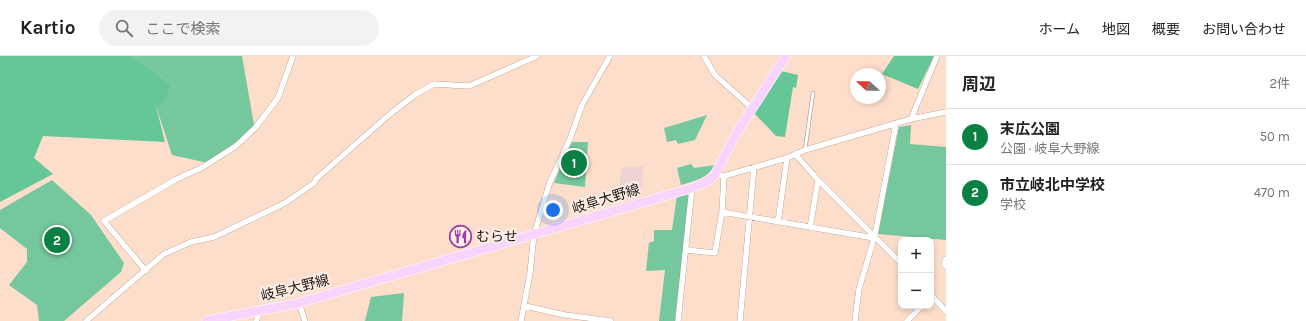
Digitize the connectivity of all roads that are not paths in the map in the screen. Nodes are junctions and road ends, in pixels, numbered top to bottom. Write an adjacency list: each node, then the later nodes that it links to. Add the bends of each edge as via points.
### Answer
1 (293, 56): 29 (street, via 278,98 255,128 236,146 104,221)
2 (537, 56): 29 (street, via 469,86 434,84 390,114 314,183 285,203 214,237 191,242 164,254)
3 (610, 56): 23 (street, via 582,105 550,182)
4 (704, 56): 8 (street, via 715,75)
5 (786, 56): 8 (main road)
6 (937, 56): 10 (street)
7 (813, 93): 12 (lane)
8 (752, 108): 16 (main road, via 736,134)
9 (946, 112): 10 (street)
10 (911, 119): 11 (street)
11 (896, 124): 12 (street); 24 (street)
12 (805, 150): 13 (street)
13 (795, 154): 14 (street); 17 (street)
14 (787, 158): 15 (street); 21 (street)
15 (754, 167): 16 (street); 20 (street)
16 (720, 175): 18 (main road, 岐阜大野線); 19 (street)
17 (818, 180): 22 (street); 24 (street)
18 (692, 188): 23 (main road, 岐阜大野線); 25 (street)
19 (722, 212): 20 (street); 25 (street, via 715,253)
20 (749, 216): 21 (street); 44 (street)
21 (778, 222): 22 (street)
22 (810, 228): 24 (street)
23 (534, 234): 31 (main road, 岐阜大野線); 32 (street)
24 (875, 236): 27 (street); 45 (street, via 859,289)
25 (686, 250): 43 (street)
26 (946, 259): 28 (street)
27 (898, 260)
28 (946, 266)
29 (146, 271): 37 (street)
30 (934, 299): 34 (street)
31 (299, 303): 35 (main road, 岐阜大野線); 40 (street)
32 (525, 306): 36 (street); 41 (street)
33 (919, 309): 46 (street)
34 (946, 311)
35 (260, 312): 38 (main road, 岐阜大野線); 39 (street)
36 (571, 318): 42 (street)
37 (86, 321)
38 (206, 321)
39 (256, 321)
40 (305, 321)
41 (521, 321)
42 (611, 321)
43 (678, 321)
44 (740, 321)
45 (855, 321)
46 (907, 321)

